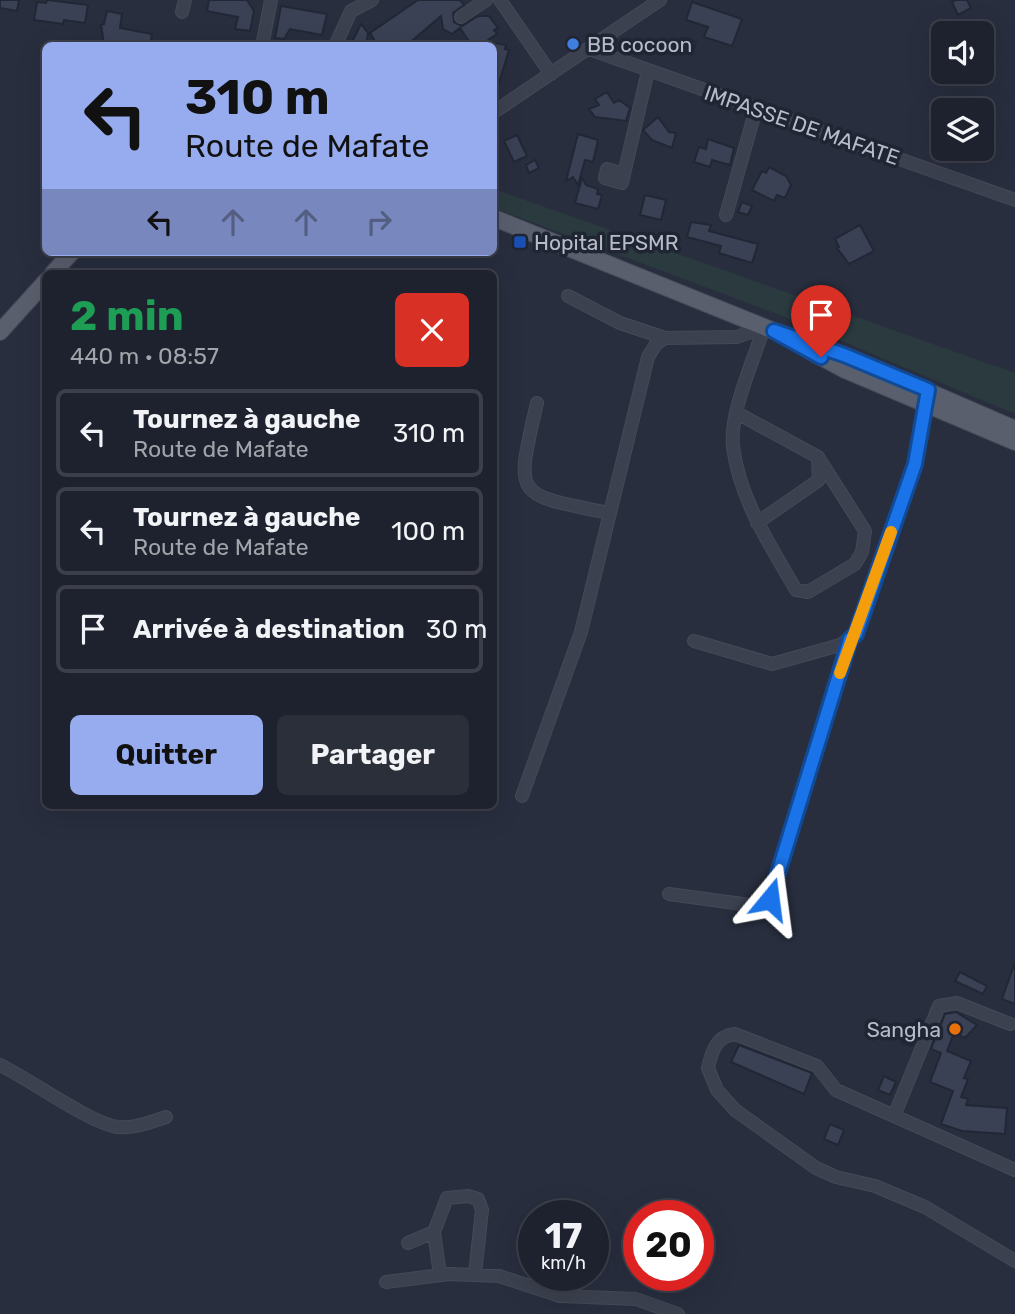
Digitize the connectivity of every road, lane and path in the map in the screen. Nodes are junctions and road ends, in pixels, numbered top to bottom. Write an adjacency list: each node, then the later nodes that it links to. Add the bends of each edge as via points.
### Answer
1 (271, 0): 7 (street)
2 (370, 0): 8 (street, via 351,11)
3 (486, 0): 6 (street)
4 (500, 0): 11 (street)
5 (660, 0): 9 (street)
6 (461, 17)
7 (263, 42)
8 (337, 42)
9 (589, 49): 10 (street, IMPASSE DE MAFATE); 11 (street)
10 (648, 71): 12 (street, IMPASSE DE MAFATE); 14 (street)
11 (551, 74): 13 (street)
12 (756, 109): 15 (street, IMPASSE DE MAFATE); 16 (street)
13 (497, 110)
14 (624, 174)
15 (1015, 200)
16 (726, 215)
17 (497, 219): 22 (main road)
18 (68, 256): 19 (main road)
19 (56, 270)
20 (42, 285): 23 (main road)
21 (568, 296): 24 (street, via 620,323)
22 (769, 329): 24 (street, via 712,340); 25 (main road, via 845,370); 27 (street)
23 (0, 331)
24 (665, 338): 31 (street, via 648,357)
25 (926, 397): 28 (main road); 29 (main road); 33 (street, via 915,464 856,634)
26 (537, 403): 31 (street, via 523,465 530,489 543,500)
27 (737, 413): 30 (street); 32 (street, via 733,446)
28 (1015, 429)
29 (1015, 442)
30 (818, 457): 32 (street, via 820,480); 32 (street, via 865,531 855,564 808,592 796,590)
31 (608, 513): 35 (street, via 581,632)
32 (757, 523)
33 (850, 639): 34 (street, via 772,664); 36 (street, via 770,899 757,906)
34 (694, 641)
35 (522, 796)
36 (669, 894)
37 (1010, 1024): 39 (street, via 957,1003 939,1006)
38 (0, 1065): 40 (street, via 116,1127)
39 (894, 1116): 41 (street); 44 (street, via 836,1090 817,1066 735,1034 717,1041 709,1061 709,1076 735,1110 816,1168 925,1207)
40 (166, 1117)
41 (1015, 1170)
42 (434, 1232): 43 (street); 45 (street, via 447,1198 478,1199 482,1210); 46 (street)
43 (408, 1243)
44 (1015, 1261)
45 (475, 1274): 46 (street); 48 (street, via 499,1276 560,1296 636,1299)
46 (440, 1275): 47 (street)
47 (386, 1282)
48 (678, 1314)

